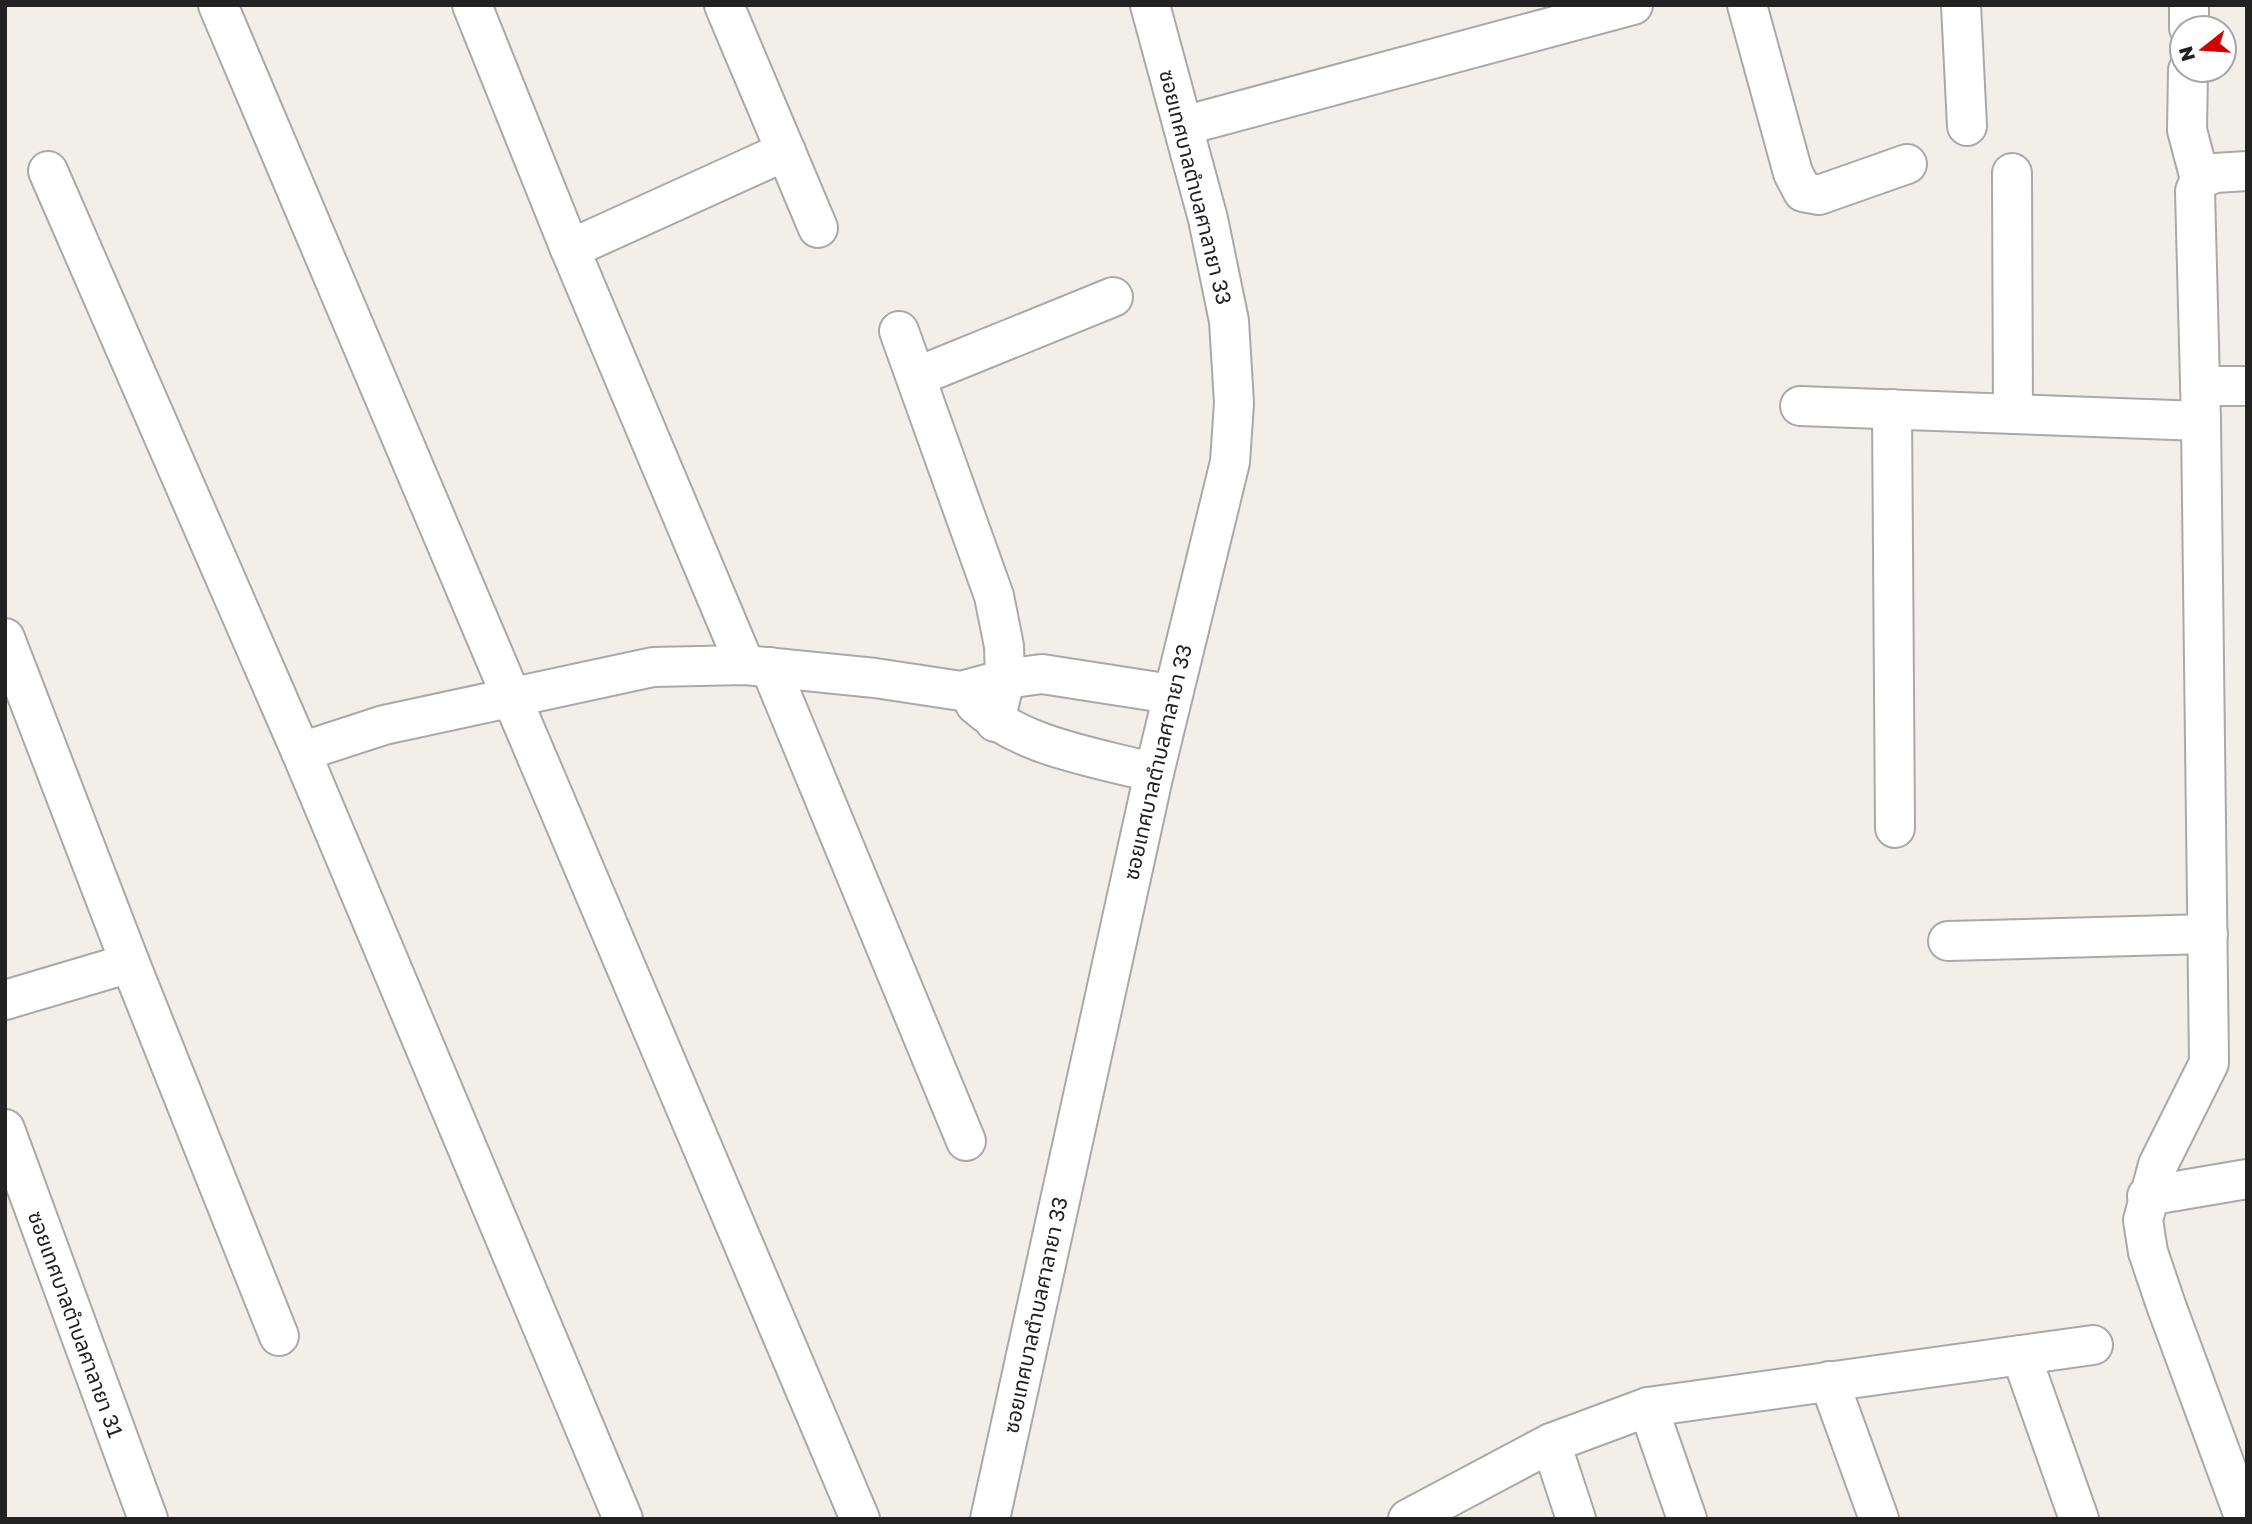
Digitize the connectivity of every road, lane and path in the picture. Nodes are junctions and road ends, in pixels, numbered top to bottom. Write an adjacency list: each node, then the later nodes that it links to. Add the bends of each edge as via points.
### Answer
1 (218, 5): 32 (street)
2 (472, 5): 18 (street)
3 (724, 5): 11 (street)
4 (1150, 5): 10 (street, ซอยเทศบาลตำบลศาลายา 33)
5 (1633, 5): 10 (street)
6 (1747, 5): 12 (street, via 1793,173 1803,192 1819,195)
7 (1961, 5): 9 (street)
8 (2188, 84): 16 (street, via 2187,130)
9 (1967, 125)
10 (1183, 126): 31 (street, ซอยเทศบาลตำบลศาลายา 33, via 1229,321 1234,403 1230,462)
11 (786, 151): 17 (street); 18 (street)
12 (1907, 164)
13 (48, 171): 34 (street)
14 (2247, 171): 16 (street)
15 (2012, 173): 26 (street)
16 (2200, 179): 23 (street, via 2194,191)
17 (818, 228)
18 (570, 249): 28 (street)
19 (1113, 297): 21 (street)
20 (899, 331): 21 (street)
21 (916, 377): 29 (street, via 994,596)
22 (2247, 386): 23 (street)
23 (2201, 403): 26 (street); 37 (street)
24 (1800, 406): 25 (street)
25 (1892, 410): 26 (street); 36 (street)
26 (2013, 414)
27 (5, 638): 39 (street)
28 (757, 666): 30 (street); 32 (street, via 653,667); 42 (street)
29 (1005, 679): 30 (street); 31 (street, via 1042,674); 33 (street)
30 (961, 691): 33 (street)
31 (1171, 694): 35 (street, ซอยเทศบาลตำบลศาลายา 33)
32 (510, 696): 34 (street, via 384,725); 53 (street)
33 (995, 722): 35 (street, via 1028,739)
34 (301, 752): 52 (street)
35 (1154, 773): 54 (street, ซอยเทศบาลตำบลศาลายา 33)
36 (1895, 828)
37 (2208, 934): 38 (street); 44 (street, via 2209,1063)
38 (1948, 941)
39 (130, 963): 40 (street); 45 (street)
40 (5, 1000)
41 (5, 1129): 51 (street, ซอยเทศบาลตำบลศาลายา 31)
42 (966, 1141)
43 (2247, 1179): 44 (street)
44 (2147, 1196): 60 (street, via 2143,1220 2148,1252)
45 (279, 1336)
46 (2093, 1345): 47 (street)
47 (2021, 1355): 48 (street); 59 (street)
48 (1829, 1381): 49 (street); 58 (street)
49 (1648, 1407): 50 (street); 57 (street)
50 (1551, 1443): 55 (street); 56 (street)
51 (148, 1519)
52 (623, 1519)
53 (860, 1519)
54 (990, 1519)
55 (1408, 1519)
56 (1576, 1519)
57 (1687, 1519)
58 (1878, 1519)
59 (2079, 1519)
60 (2245, 1519)

